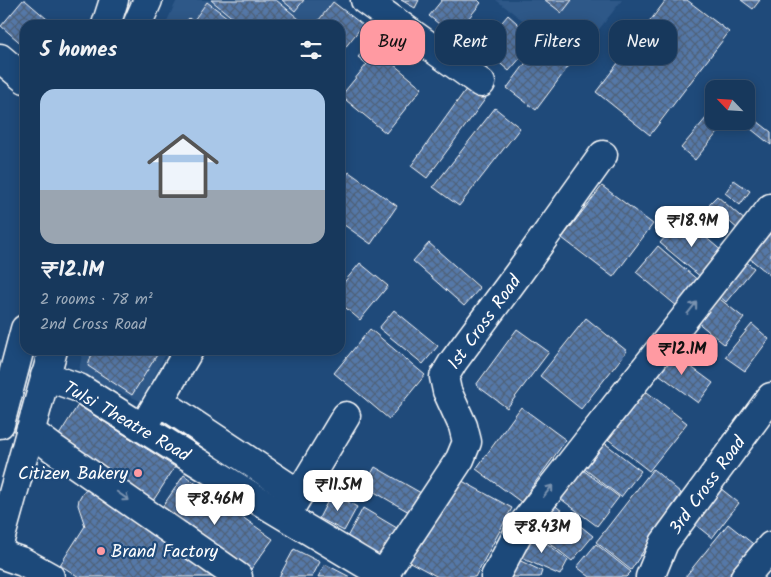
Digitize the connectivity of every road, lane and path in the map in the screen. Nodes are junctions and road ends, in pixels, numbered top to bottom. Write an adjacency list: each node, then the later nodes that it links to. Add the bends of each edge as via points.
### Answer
1 (148, 0): 3 (street)
2 (365, 0): 6 (street)
3 (139, 20)
4 (0, 58): 5 (street)
5 (20, 75)
6 (481, 83)
7 (604, 155): 24 (street, 1st Cross Road, via 444,377 467,442 460,459)
8 (771, 208): 28 (street, one-way to 8, via 523,524)
9 (20, 348): 16 (street)
10 (51, 355): 12 (street)
11 (186, 355): 14 (street)
12 (45, 376): 17 (street, Tulsi Theatre Road, via 78,388); 18 (street)
13 (770, 399): 29 (street, 3rd Cross Road, via 664,542)
14 (159, 401): 17 (street); 19 (street)
15 (346, 416): 19 (street)
16 (0, 424)
17 (143, 428): 19 (street, Tulsi Theatre Road)
18 (30, 431): 20 (street); 27 (street, one-way to 27)
19 (292, 505): 24 (street, Tulsi Theatre Road)
20 (0, 540)
21 (771, 546): 30 (street)
22 (0, 554): 26 (street, via 24,562)
23 (0, 571): 25 (street)
24 (384, 576)
25 (15, 577)
26 (50, 577)
27 (238, 577)
28 (495, 577)
29 (650, 577)
30 (745, 577)

